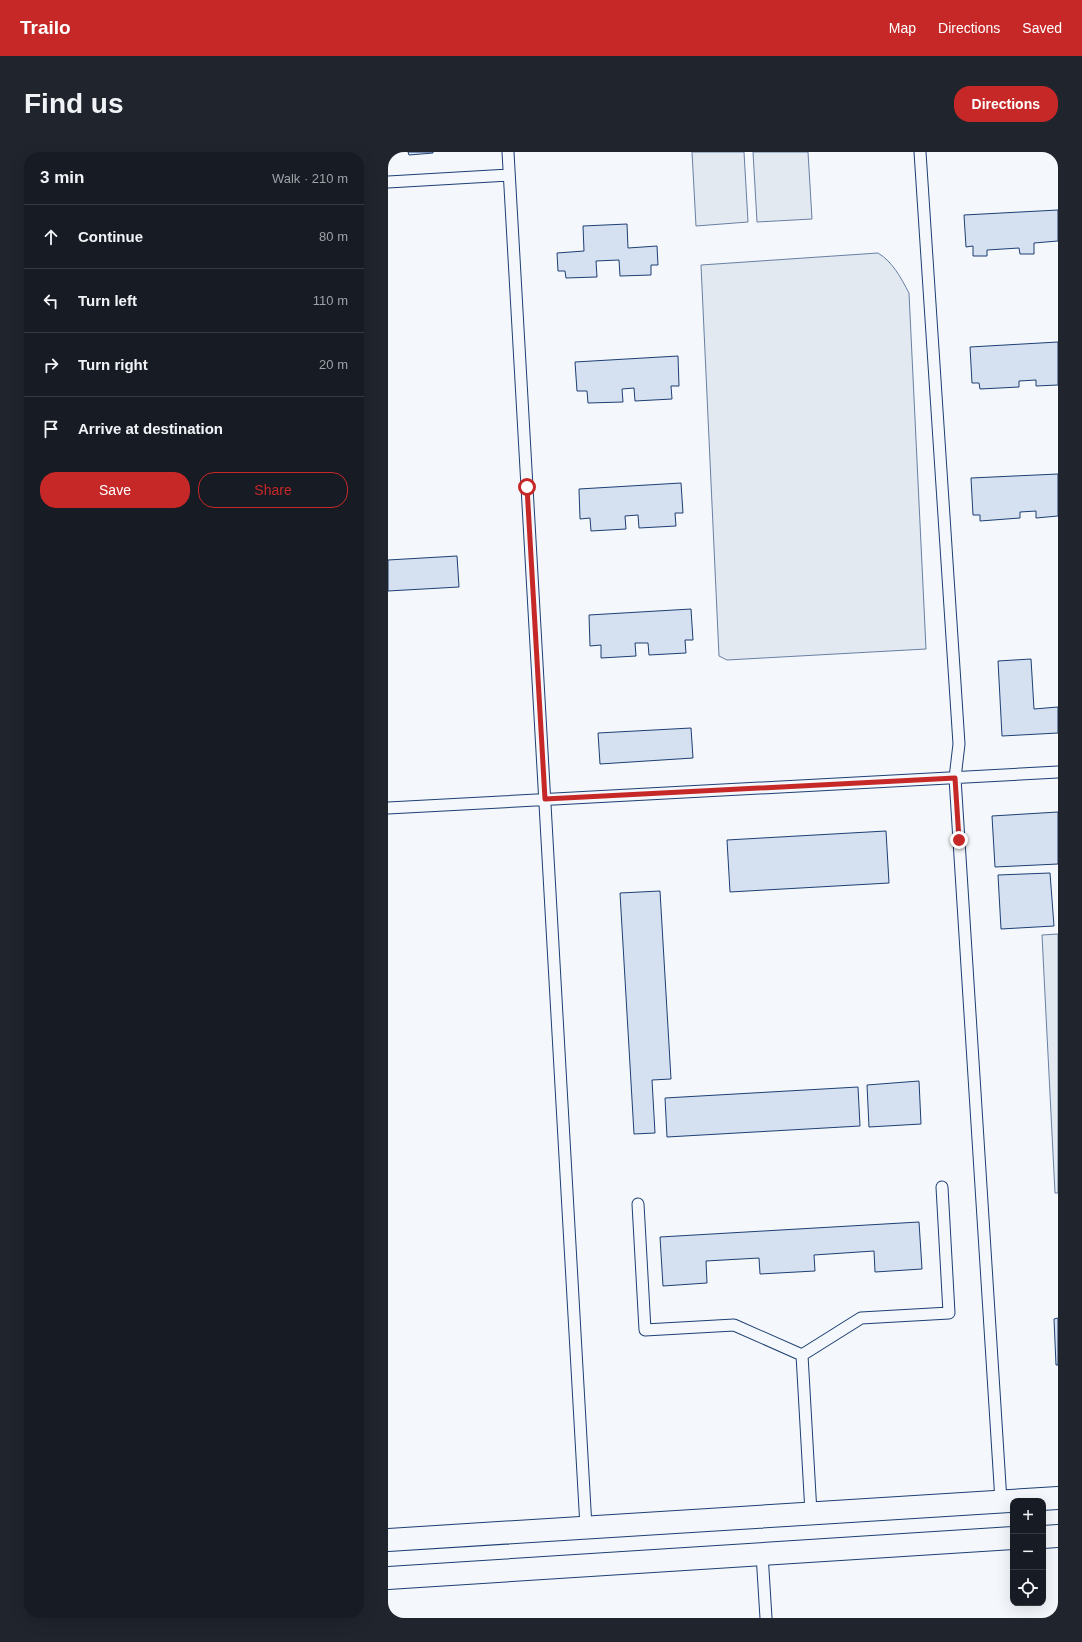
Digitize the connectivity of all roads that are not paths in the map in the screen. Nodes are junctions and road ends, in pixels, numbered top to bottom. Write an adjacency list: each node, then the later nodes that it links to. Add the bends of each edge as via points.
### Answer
1 (508, 152): 3 (lane)
2 (920, 152): 6 (lane, via 959,744)
3 (509, 175): 4 (lane); 7 (lane)
4 (388, 182)
5 (1058, 772): 6 (lane)
6 (955, 778): 7 (lane); 13 (lane)
7 (545, 799): 8 (lane); 15 (lane)
8 (388, 808)
9 (942, 1187): 11 (lane, via 949,1313 861,1318)
10 (638, 1204): 11 (lane, via 645,1330 734,1325)
11 (802, 1355): 14 (lane)
12 (1058, 1498): 13 (main road)
13 (1001, 1501): 14 (main road)
14 (811, 1513): 15 (main road)
15 (586, 1527): 19 (main road)
16 (1058, 1536): 17 (main road)
17 (1046, 1537)
18 (1010, 1538): 20 (main road)
19 (388, 1540)
20 (762, 1554): 21 (main road); 22 (lane)
21 (388, 1578)
22 (766, 1618)

